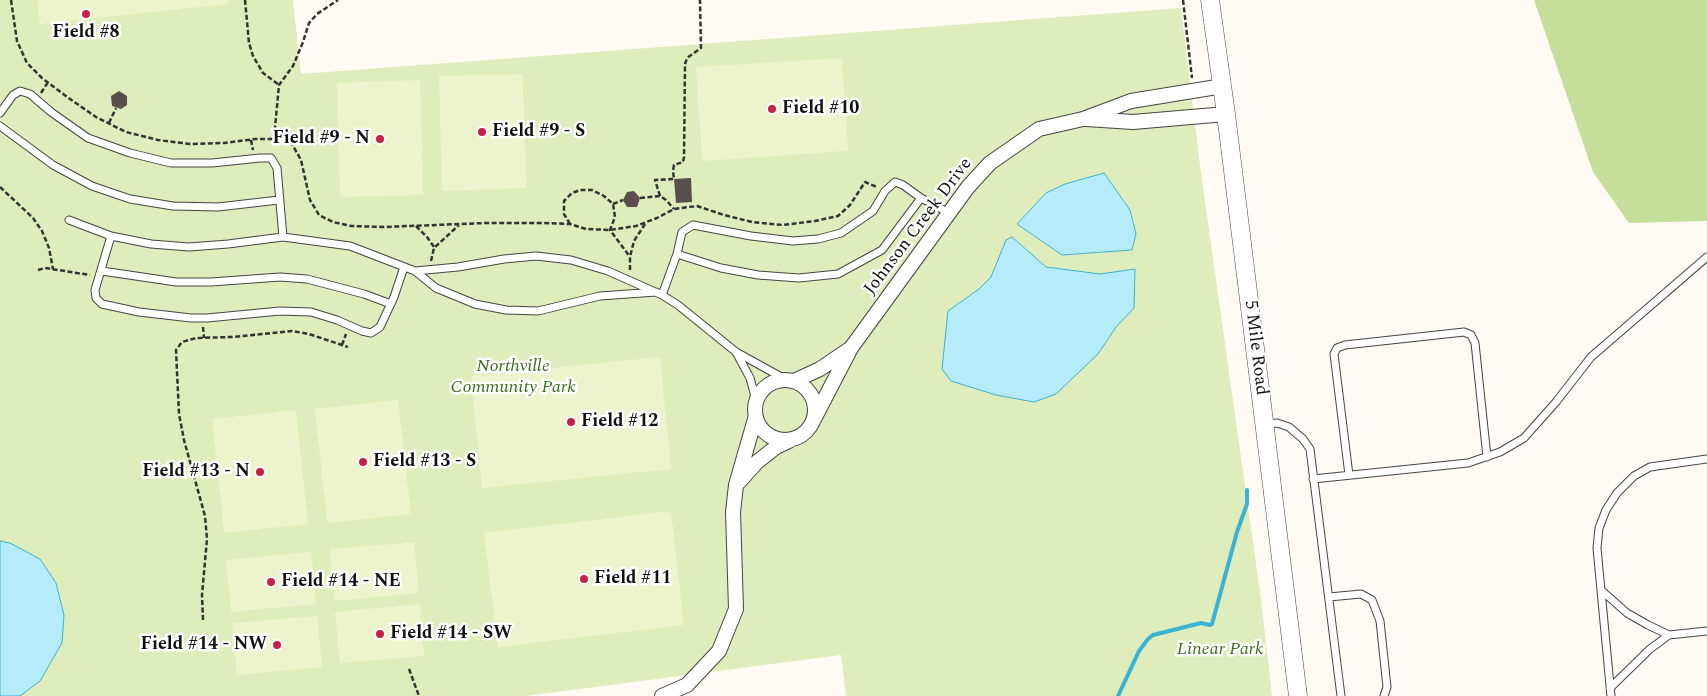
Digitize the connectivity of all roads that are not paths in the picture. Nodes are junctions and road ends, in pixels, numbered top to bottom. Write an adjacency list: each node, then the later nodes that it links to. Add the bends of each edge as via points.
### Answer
1 (1210, 0): 2 (street, 5 Mile Road)
2 (1222, 86): 4 (street, 5 Mile Road); 5 (street, Johnson Creek Drive, via 1131,101)
3 (0, 112): 8 (lane, via 20,91 30,94 88,138 130,153 171,163 271,158 277,168)
4 (1226, 114): 5 (street, Johnson Creek Drive, via 1133,122); 26 (street, 5 Mile Road)
5 (1083, 119): 9 (street, Johnson Creek Drive, via 1039,129 1011,147 990,162)
6 (0, 126): 8 (lane, via 53,165 92,186 130,199 173,206 218,207)
7 (921, 198): 9 (lane); 13 (lane, via 882,250 838,274 799,278 758,275 721,268); 13 (lane, via 894,182 873,211 841,233 818,240 751,236 693,225 682,232)
8 (280, 200): 12 (lane)
9 (949, 213): 20 (street, Johnson Creek Drive)
10 (69, 220): 11 (lane)
11 (111, 236): 12 (lane, via 188,247); 17 (lane)
12 (283, 237): 15 (lane, via 350,246)
13 (677, 254): 18 (lane)
14 (1707, 257): 28 (lane, via 1591,357 1524,438)
15 (404, 266): 16 (lane); 19 (lane)
16 (415, 270): 18 (lane, via 536,256 571,260 608,271); 18 (lane, via 436,288 475,304 506,310 538,311 600,296)
17 (101, 274): 19 (lane, via 176,282 280,277 307,279); 19 (lane, via 95,290 96,298 102,304 191,318 280,311 311,312 371,333 380,327)
18 (659, 293): 21 (lane)
19 (391, 304)
20 (851, 348): 22 (street, Johnson Creek Drive, via 820,369); 25 (street, Johnson Creek Drive)
21 (736, 352): 22 (lane); 23 (lane, via 750,378)
22 (789, 380): 23 (street, via 767,385); 25 (street, via 803,385 810,392 814,401)
23 (756, 400): 24 (street)
24 (755, 419): 27 (street, via 759,427 774,439); 32 (street)
25 (814, 420): 27 (street, via 802,436)
26 (1264, 424): 31 (lane, via 1277,423 1289,427 1303,439 1310,449); 39 (street, 5 Mile Road)
27 (793, 440): 32 (street, via 776,447 757,462)
28 (1487, 457): 30 (lane, via 1468,463); 30 (lane, via 1475,343 1471,334 1464,332 1345,345 1337,348 1334,354)
29 (1707, 459): 33 (lane, via 1650,467 1634,476 1618,493 1599,528 1597,548)
30 (1349, 475): 31 (lane)
31 (1313, 479): 34 (lane)
32 (736, 485): 38 (street, via 733,512 736,610 719,651 687,685)
33 (1601, 590): 36 (lane, via 1626,613); 37 (lane)
34 (1328, 597): 40 (lane); 41 (lane, via 1361,594 1372,600 1380,621 1387,687)
35 (1707, 631): 36 (lane)
36 (1669, 635): 37 (lane)
37 (1610, 688): 42 (lane)
38 (662, 696)
39 (1298, 696)
40 (1341, 696)
41 (1384, 696)
42 (1611, 696)

